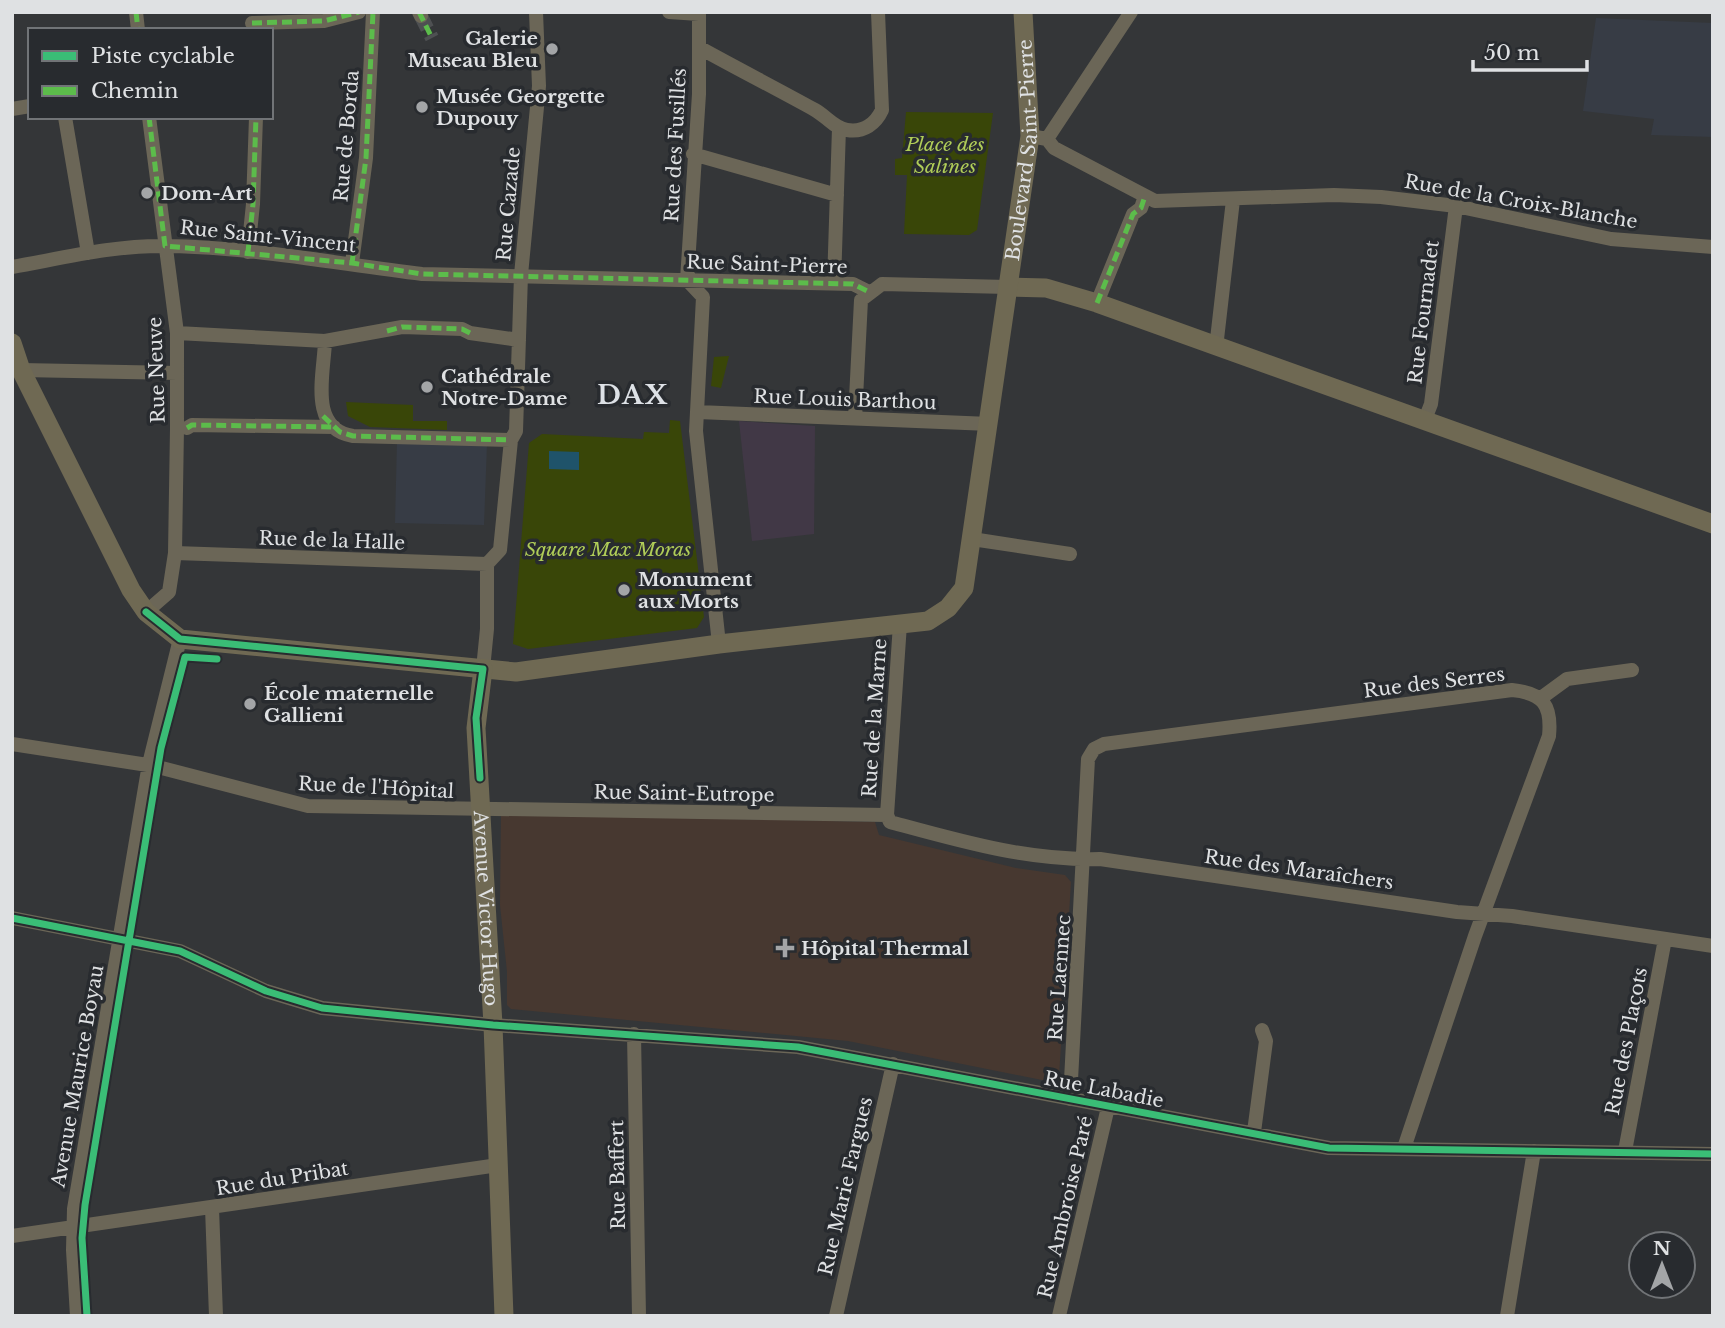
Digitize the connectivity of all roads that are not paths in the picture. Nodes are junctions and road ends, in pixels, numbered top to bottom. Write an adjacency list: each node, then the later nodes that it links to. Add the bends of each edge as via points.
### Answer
1 (359, 12): 9 (street, via 324,21)
2 (373, 12): 25 (street, Rue de Borda, via 366,158)
3 (536, 12): 27 (street, Rue Cazade, via 539,86)
4 (669, 12): 8 (street)
5 (878, 12): 14 (street, via 882,110 867,128)
6 (1023, 12): 15 (main road, Boulevard Saint-Pierre)
7 (1130, 12): 15 (street)
8 (699, 13): 10 (street, Rue des Fusillés)
9 (252, 22)
10 (699, 48): 14 (street, via 820,112); 16 (street, Rue des Fusillés)
11 (65, 119): 24 (street)
12 (149, 119): 21 (street, Rue Neuve)
13 (256, 119): 23 (street)
14 (839, 128): 17 (street)
15 (1044, 141): 18 (street); 30 (main road, Boulevard Saint-Pierre)
16 (693, 155): 17 (street); 28 (street, Rue des Fusillés)
17 (837, 195): 29 (street)
18 (1150, 199): 19 (street, Rue de la Croix-Blanche); 32 (street, via 1133,214)
19 (1233, 200): 20 (street, Rue de la Croix-Blanche, via 1334,195); 37 (street)
20 (1456, 206): 22 (street, Rue de la Croix-Blanche, via 1611,239); 42 (street, Rue Fournadet, via 1431,404)
21 (165, 246): 23 (street, Rue Saint-Vincent); 24 (street, Rue Saint-Vincent); 33 (street, Rue Neuve)
22 (1713, 247)
23 (248, 252): 25 (street, Rue Saint-Vincent)
24 (88, 253): 26 (street, Rue Saint-Vincent)
25 (352, 263): 27 (street, Rue Saint-Vincent, via 422,274)
26 (12, 267)
27 (521, 275): 28 (street, Rue Saint-Pierre); 34 (street, Rue Cazade)
28 (687, 280): 29 (street, Rue Saint-Pierre); 40 (street, via 703,297)
29 (834, 284): 31 (street, Rue Saint-Pierre, via 853,284)
30 (1008, 287): 31 (street, Rue Saint-Pierre, via 882,284); 32 (main road, via 1046,288); 43 (main road, Boulevard Saint-Pierre)
31 (869, 292): 41 (street, via 861,300)
32 (1097, 303): 37 (main road)
33 (177, 333): 35 (street); 39 (street, Rue Neuve)
34 (519, 340): 35 (street, via 462,329 402,327); 46 (street, Rue Cazade, via 516,431)
35 (325, 341): 44 (street)
36 (12, 343): 38 (main road)
37 (1216, 348): 42 (main road)
38 (15, 370): 39 (street); 52 (main road)
39 (177, 373): 49 (street, Rue Neuve)
40 (698, 412): 41 (street, Rue Louis Barthou); 55 (street, via 696,431)
41 (855, 418): 43 (street, Rue Louis Barthou)
42 (1424, 422): 47 (main road)
43 (990, 424): 48 (main road, Boulevard Saint-Pierre)
44 (334, 426): 45 (street); 46 (street)
45 (187, 428)
46 (511, 440): 51 (street, Rue Cazade, via 500,550)
47 (1713, 524)
48 (972, 539): 50 (street); 53 (main road, Boulevard Saint-Pierre, via 964,588 948,608 928,621)
49 (176, 553): 51 (street, Rue de la Halle); 52 (street, Rue Neuve, via 169,592)
50 (1070, 554)
51 (487, 564): 56 (street)
52 (146, 612): 54 (main road)
53 (900, 624): 55 (main road, Boulevard Saint-Pierre); 62 (street, Rue de la Marne)
54 (180, 639): 56 (main road, Boulevard Saint-Pierre); 60 (street, Avenue Maurice Boyau)
55 (719, 644): 56 (main road, Boulevard Saint-Pierre, via 516,672)
56 (483, 669): 61 (main road, Avenue Victor Hugo, via 476,718)
57 (1632, 670): 58 (street, via 1567,679)
58 (1541, 698): 63 (street, Rue des Serres, via 1512,690 1104,744 1088,759); 64 (street, via 1550,722 1549,736)
59 (12, 744): 60 (street, Rue de l'Hôpital)
60 (149, 765): 61 (street, Rue de l'Hôpital, via 297,805); 66 (street, Avenue Maurice Boyau)
61 (480, 811): 62 (street, Rue Saint-Eutrope); 69 (main road, Avenue Victor Hugo)
62 (887, 815): 63 (street, Rue des Maraîchers, via 890,822 985,847 1031,857)
63 (1082, 859): 64 (street, Rue des Maraîchers); 73 (street, Rue Laennec)
64 (1484, 914): 67 (street, Rue des Maraîchers); 76 (street)
65 (12, 918): 66 (street, Rue Labadie)
66 (119, 939): 69 (street, Rue Labadie, via 180,951 266,991 322,1008); 82 (street, Avenue Maurice Boyau)
67 (1665, 939): 68 (street, Rue des Maraîchers); 78 (street, Rue des Plaçots)
68 (1713, 946)
69 (493, 1025): 71 (street, Rue Labadie); 80 (main road, Avenue Victor Hugo)
70 (1262, 1030): 75 (street, via 1266,1041)
71 (634, 1034): 72 (street, Rue Labadie, via 798,1047); 87 (street, Rue Baffert)
72 (892, 1064): 73 (street, Rue Labadie); 88 (street, Rue Marie Fargues)
73 (1070, 1099): 74 (street, Rue Labadie)
74 (1108, 1107): 75 (street, Rue Labadie); 89 (street, Rue Ambroise Paré)
75 (1254, 1132): 76 (street, Rue Labadie, via 1329,1148)
76 (1404, 1148): 77 (street, Rue Labadie)
77 (1534, 1151): 78 (street, Rue Labadie); 90 (street)
78 (1625, 1151): 79 (street, Rue Labadie)
79 (1713, 1154)
80 (498, 1165): 81 (street, Rue du Pribat); 86 (main road, Avenue Victor Hugo)
81 (212, 1208): 82 (street, Rue du Pribat); 85 (street)
82 (73, 1227): 83 (street, Rue du Pribat); 84 (street, Avenue Maurice Boyau)
83 (12, 1236)
84 (77, 1316)
85 (216, 1316)
86 (504, 1316)
87 (639, 1316)
88 (836, 1316)
89 (1059, 1316)
90 (1507, 1316)

